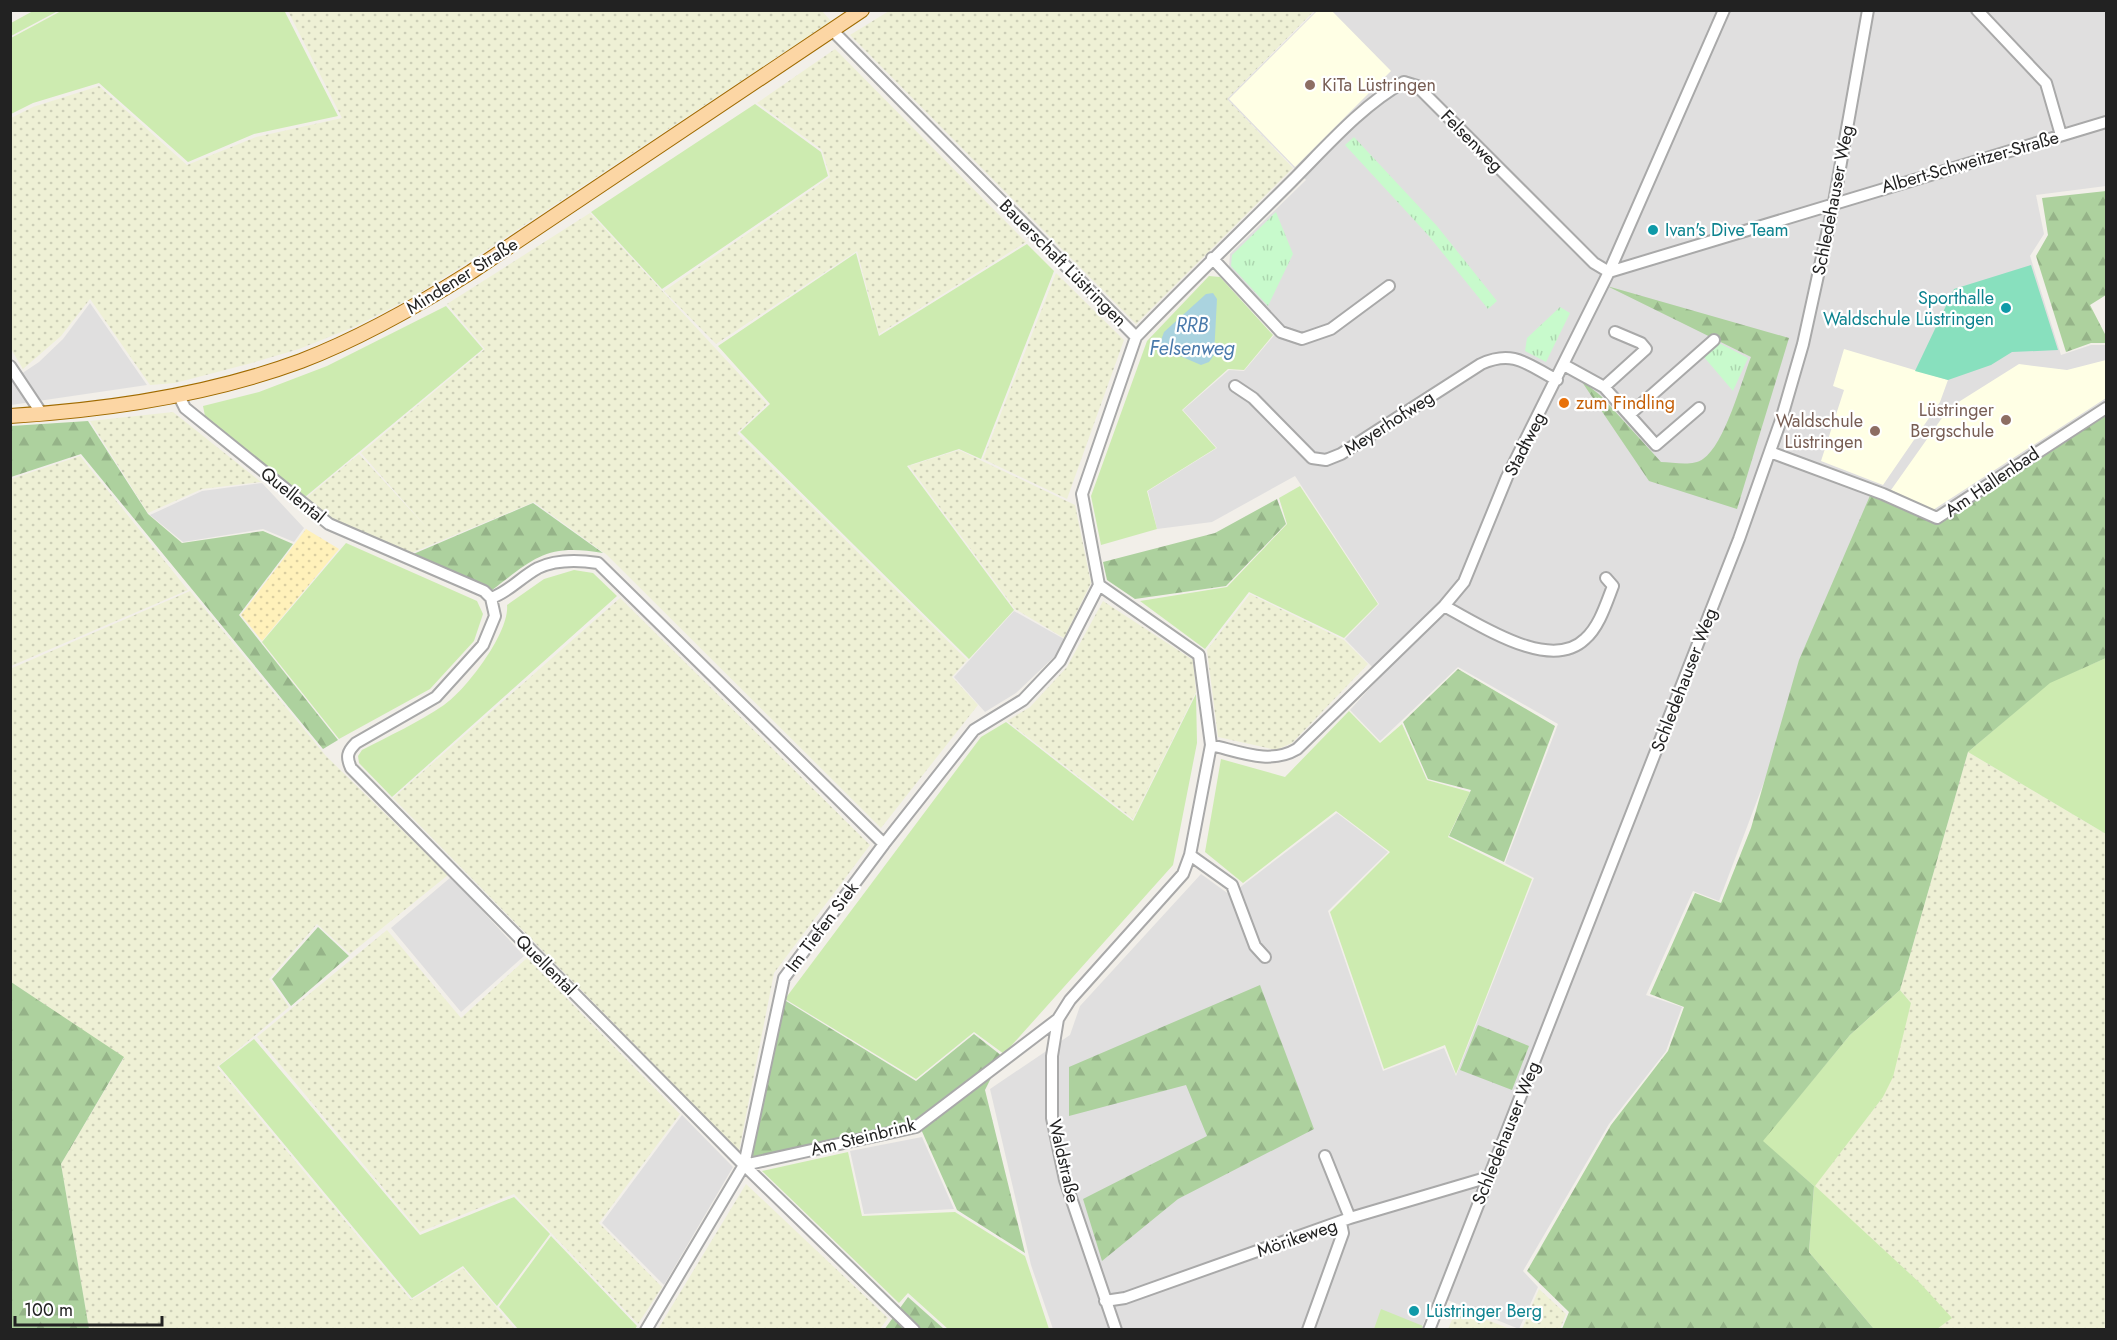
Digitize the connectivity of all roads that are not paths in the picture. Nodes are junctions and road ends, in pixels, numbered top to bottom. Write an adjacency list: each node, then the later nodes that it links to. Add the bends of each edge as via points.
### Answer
1 (862, 10): 5 (main road, Mindener Straße)
2 (1724, 10): 10 (street, Stadtweg)
3 (1868, 10): 8 (street, Schledehauser Weg)
4 (1977, 10): 7 (street, via 2046,83)
5 (832, 30): 13 (street, Bauerschaft Lüstringen); 20 (main road, Mindener Straße, via 626,171 416,306 303,360 252,378)
6 (2106, 122): 7 (street, Albert-Schweitzer-Straße)
7 (2061, 135): 8 (street, Albert-Schweitzer-Straße)
8 (1834, 202): 10 (street); 26 (street, Schledehauser Weg, via 1803,344)
9 (1212, 258): 10 (street, Felsenweg, via 1340,134 1390,89 1404,82 1416,87 1594,263); 11 (street, via 1281,332 1302,339 1331,329); 13 (street, Felsenweg)
10 (1609, 272): 15 (street, Stadtweg)
11 (1389, 286)
12 (1615, 332): 19 (street, via 1646,349)
13 (1136, 337): 28 (street, Bauerschaft Lüstringen, via 1082,494)
14 (1714, 340): 24 (street)
15 (1564, 365): 17 (street, Stadtweg); 19 (street)
16 (10, 366): 23 (street)
17 (1557, 380): 18 (street, Meyerhofweg, via 1512,356 1497,356 1326,460 1312,458 1253,398); 30 (street, Stadtweg, via 1507,477 1464,582)
18 (1235, 386)
19 (1604, 387): 24 (street)
20 (179, 396): 23 (main road, Mindener Straße); 29 (street, Quellental, via 185,408 329,524 484,591)
21 (1699, 408): 24 (street, via 1656,445)
22 (2106, 408): 26 (street, Am Hallenbad, via 1937,519 1873,490)
23 (42, 414): 25 (main road, Mindener Straße)
24 (1629, 415)
25 (10, 416)
26 (1770, 452): 38 (street, Schledehauser Weg)
27 (1606, 578): 30 (street, via 1612,586 1600,619 1584,641 1564,651 1539,651)
28 (1099, 585): 31 (street, via 1199,655); 32 (street, Im Tiefen Siek, via 1060,661 1023,700 974,730)
29 (490, 598): 32 (street, via 504,594 538,568 573,559 598,563); 37 (street, Quellental, via 495,616 483,645 436,697 356,743 348,755 351,768)
30 (1444, 606): 31 (street, Stadtweg, via 1297,749 1282,758)
31 (1211, 745): 33 (street)
32 (884, 844): 37 (street, Im Tiefen Siek, via 784,978)
33 (1190, 855): 34 (street, via 1232,885 1255,946); 35 (street, Waldstraße, via 1183,874 1070,1000)
34 (1265, 957)
35 (1058, 1019): 37 (street, Am Steinbrink, via 916,1127); 40 (street, Waldstraße, via 1052,1056 1052,1118 1065,1180)
36 (1325, 1156): 39 (street)
37 (744, 1165): 41 (street, Im Tiefen Siek); 42 (street, Quellental)
38 (1489, 1177): 39 (street, Mörikeweg); 45 (street, Schledehauser Weg)
39 (1346, 1221): 40 (street, Mörikeweg, via 1125,1298); 44 (street)
40 (1105, 1301): 43 (street, Waldstraße)
41 (646, 1329)
42 (914, 1329)
43 (1116, 1329)
44 (1308, 1329)
45 (1430, 1329)

